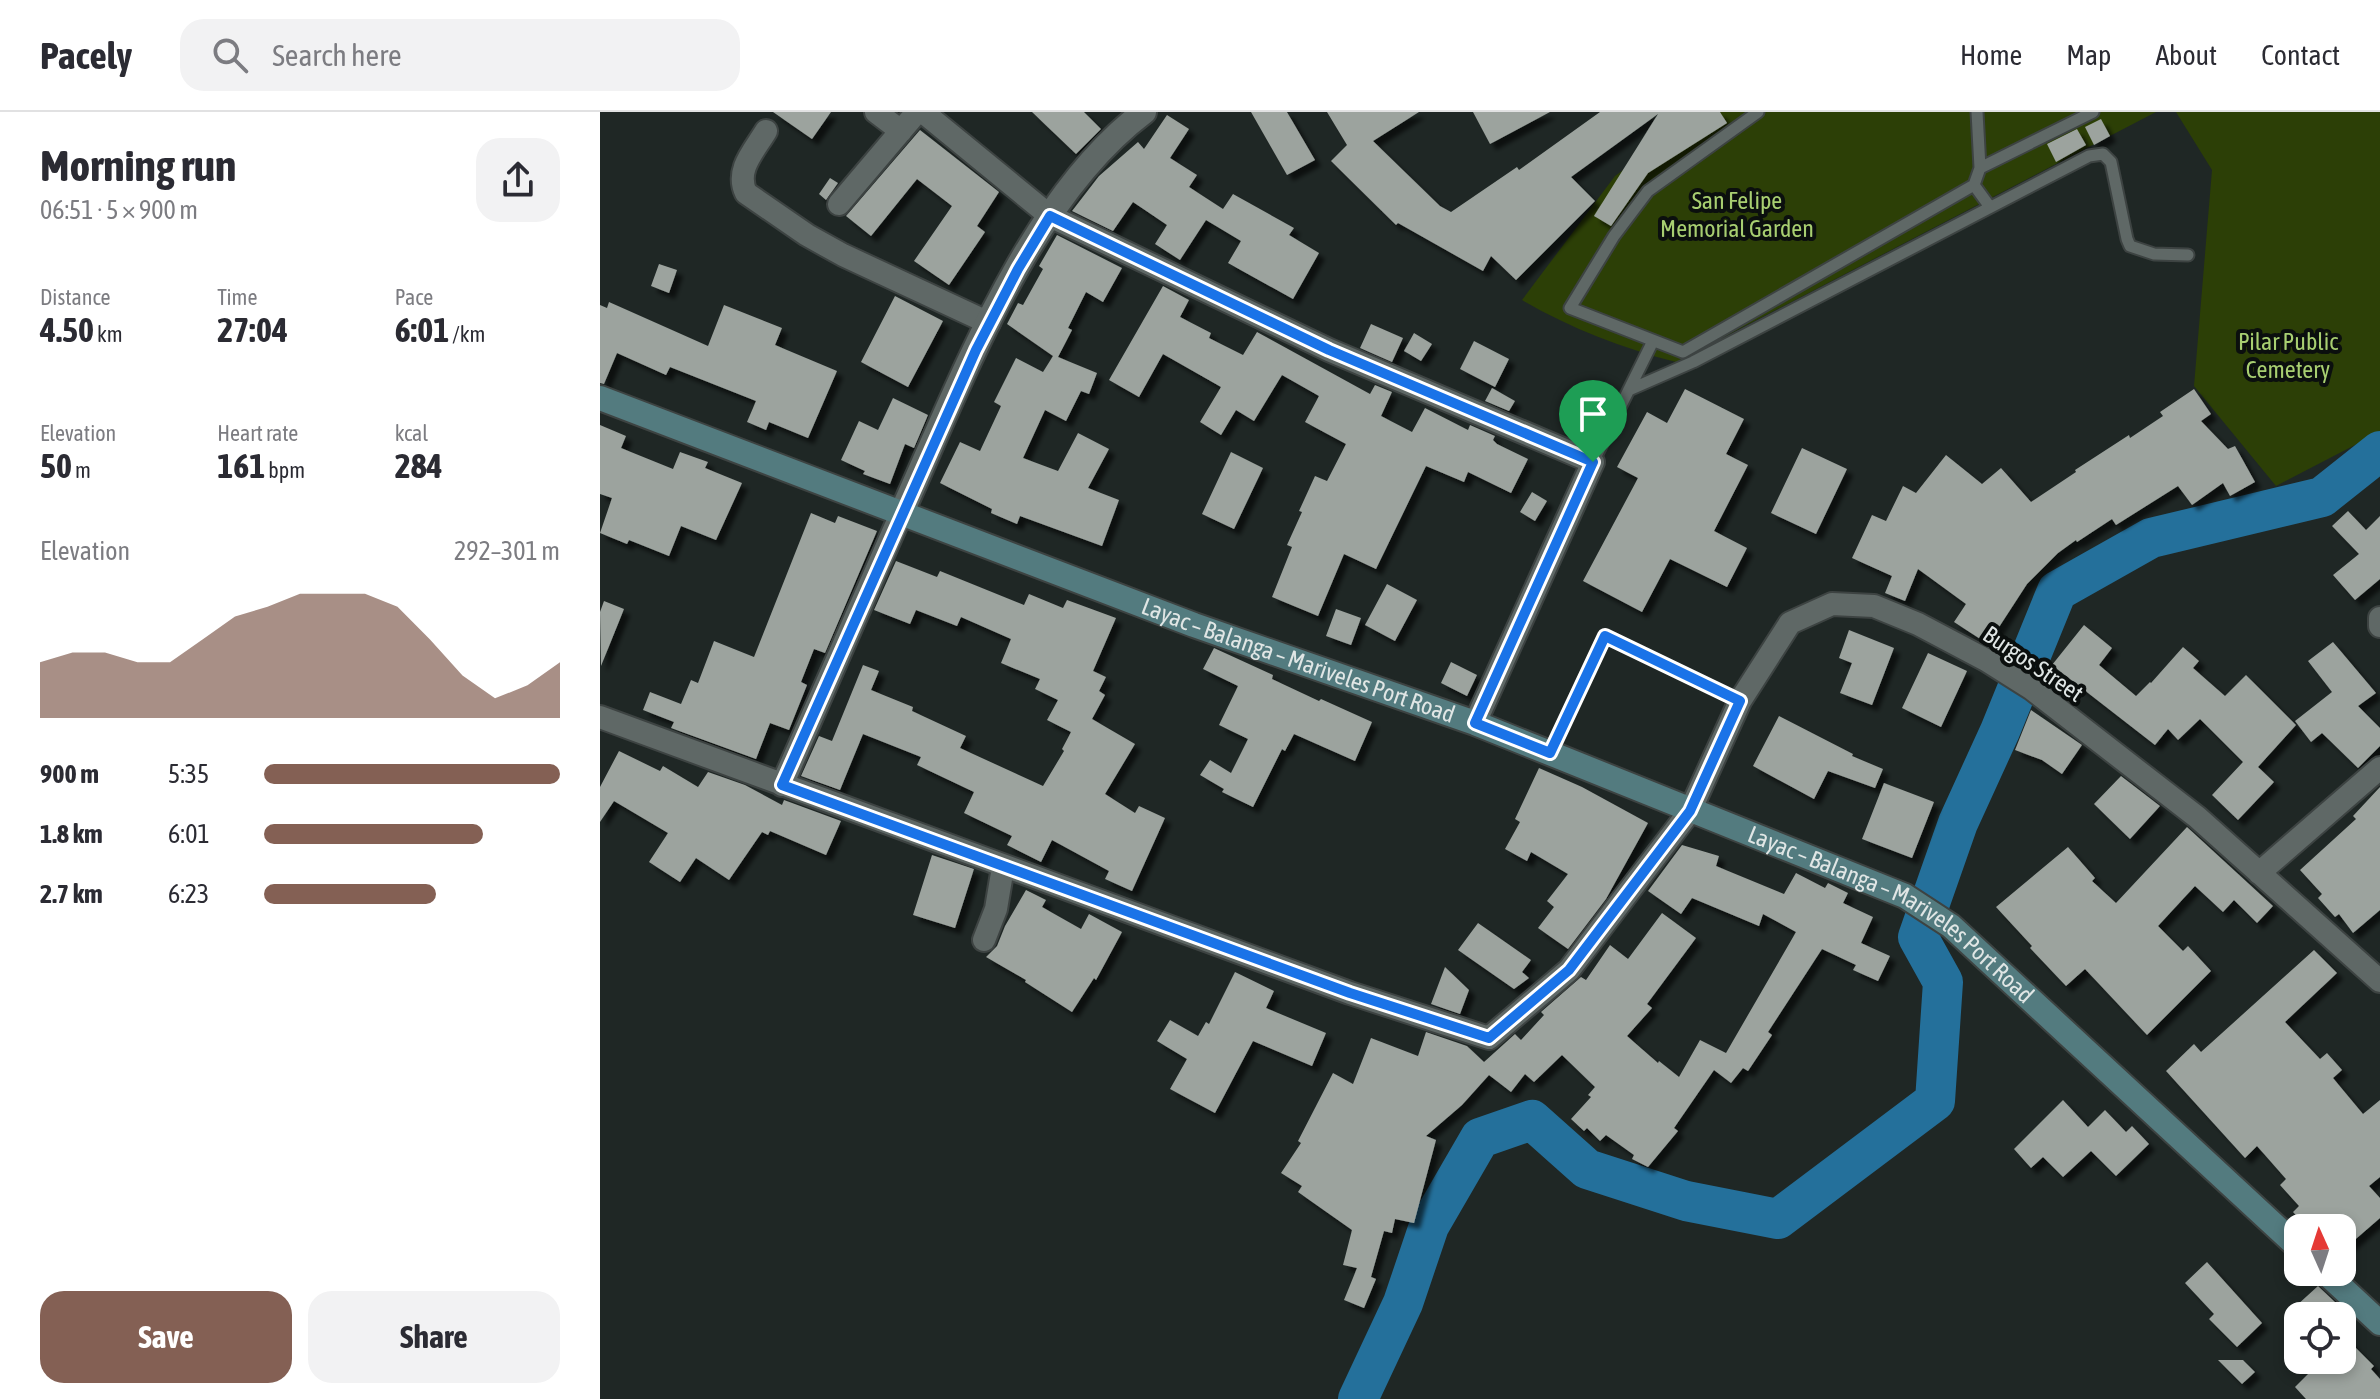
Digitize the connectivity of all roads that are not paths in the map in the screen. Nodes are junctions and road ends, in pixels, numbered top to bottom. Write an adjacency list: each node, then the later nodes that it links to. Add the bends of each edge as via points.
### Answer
1 (876, 112): 9 (street)
2 (917, 112): 9 (street)
3 (923, 112): 14 (street)
4 (1144, 112): 14 (street, via 1089,162)
5 (1758, 112): 17 (lane, via 1648,191 1570,308)
6 (1977, 112): 10 (lane)
7 (2093, 112): 10 (lane)
8 (766, 131): 16 (street, via 744,167 741,182 746,193 843,255)
9 (901, 131): 12 (street)
10 (1980, 168): 11 (lane)
11 (1974, 185): 13 (lane); 17 (lane, via 1683,352)
12 (839, 204)
13 (1990, 207): 15 (lane, via 2089,156 2103,154 2111,162 2130,246 2154,254); 18 (lane)
14 (1050, 216): 16 (street); 20 (street, via 1329,350)
15 (2188, 255)
16 (989, 323): 21 (street)
17 (1653, 341): 18 (lane)
18 (1629, 390): 20 (lane)
19 (600, 398): 21 (main road, Layac – Balanga – Mariveles Port Road)
20 (1593, 462): 26 (street)
21 (901, 514): 26 (main road, Layac – Balanga – Mariveles Port Road, via 1194,625); 29 (street)
22 (2380, 618): 23 (street)
23 (2380, 626)
24 (1740, 701): 27 (lane, via 1605,636); 30 (street, Burgos Street); 32 (street, Burgos Street, via 1790,623 1832,604 1874,606 1918,624 2032,689 2197,817)
25 (600, 717): 29 (street)
26 (1475, 723): 27 (main road, Layac – Balanga – Mariveles Port Road)
27 (1550, 753): 30 (main road, Layac – Balanga – Mariveles Port Road)
28 (2380, 768): 32 (street)
29 (782, 785): 31 (street)
30 (1690, 811): 31 (street, Burgos Street, via 1569,970 1489,1038); 35 (main road, Layac – Balanga – Mariveles Port Road, via 1905,896 1951,926)
31 (1003, 867): 33 (street)
32 (2259, 873): 34 (street, Burgos Street)
33 (984, 940)
34 (2380, 981)
35 (2284, 1234)
36 (2340, 1286): 37 (main road)
37 (2380, 1323)

